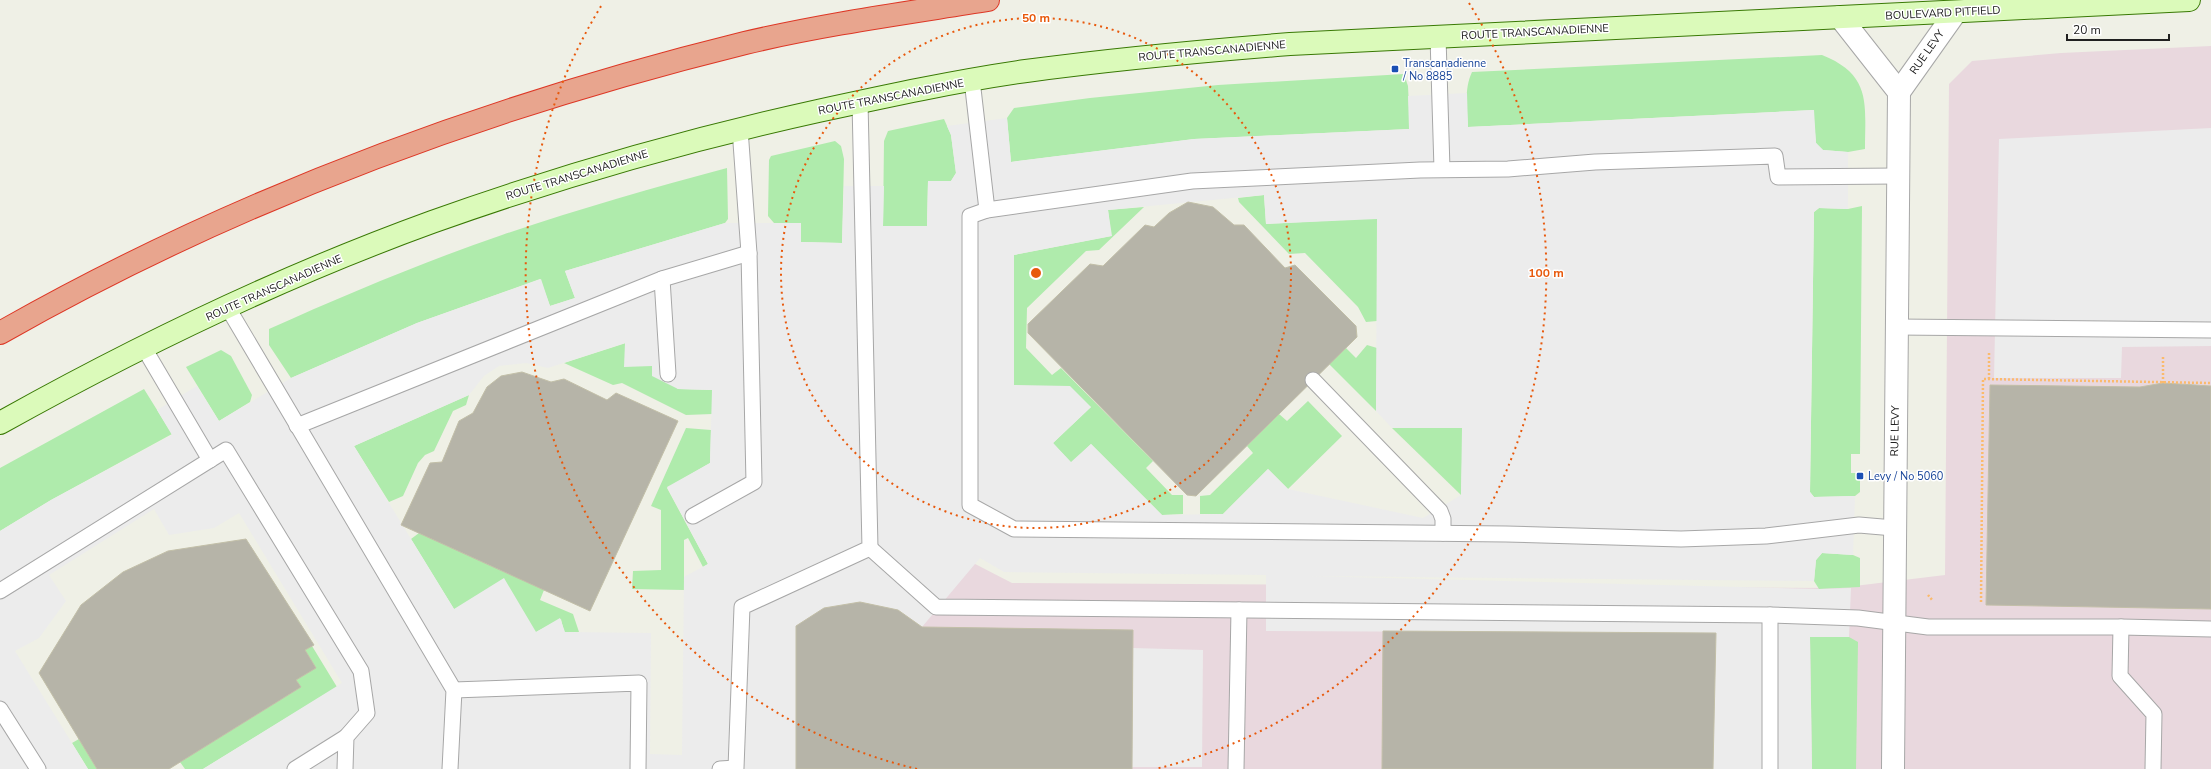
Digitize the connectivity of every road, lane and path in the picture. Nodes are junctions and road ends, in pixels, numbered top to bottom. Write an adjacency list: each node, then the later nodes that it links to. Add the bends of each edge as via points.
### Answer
1 (988, 0): 18 (highway, via 881,16 746,43 605,81 475,122 316,182 193,234 76,291)
2 (2189, 0): 3 (main road, BOULEVARD PITFIELD)
3 (1955, 13): 4 (main road, BOULEVARD PITFIELD); 7 (street, RUE LEVY)
4 (1840, 17): 5 (main road, ROUTE TRANSCANADIENNE); 7 (street)
5 (1438, 37): 6 (main road, ROUTE TRANSCANADIENNE, via 1290,44 1151,55); 10 (lane)
6 (972, 80): 8 (main road, ROUTE TRANSCANADIENNE); 12 (lane)
7 (1899, 92): 11 (street, RUE LEVY)
8 (860, 102): 9 (main road, ROUTE TRANSCANADIENNE); 31 (lane)
9 (740, 129): 13 (lane); 15 (main road, ROUTE TRANSCANADIENNE, via 569,176 458,213 366,248)
10 (1442, 169): 11 (lane, via 1508,169 1594,162 1776,156 1778,177); 12 (lane, via 1192,180)
11 (1897, 176): 16 (street, RUE LEVY)
12 (987, 210): 30 (lane, via 970,216 970,504 1014,529)
13 (749, 253): 14 (lane); 28 (lane, via 754,482)
14 (662, 279): 21 (lane); 26 (lane)
15 (228, 308): 19 (main road, ROUTE TRANSCANADIENNE); 26 (lane)
16 (1896, 327): 17 (lane); 29 (street, RUE LEVY)
17 (2211, 330)
18 (0, 333)
19 (144, 348): 25 (main road, ROUTE TRANSCANADIENNE); 27 (lane)
20 (2163, 354): 23 (path)
21 (668, 374)
22 (1313, 380): 30 (lane, via 1440,511)
23 (2163, 383): 24 (path); 35 (path, via 1983,379)
24 (2211, 383)
25 (0, 423)
26 (297, 426): 41 (lane)
27 (210, 460): 32 (lane); 43 (lane, via 226,450 361,671 367,713)
28 (693, 516)
29 (1894, 528): 30 (lane, via 1859,525 1766,536 1681,538); 38 (street, RUE LEVY)
30 (1443, 533)
31 (870, 548): 36 (lane, via 936,607); 44 (lane, via 742,607)
32 (0, 591)
33 (1928, 595): 34 (path)
34 (1934, 602)
35 (1981, 605)
36 (1238, 610): 37 (lane); 51 (lane)
37 (1770, 615): 38 (lane, via 1858,618); 52 (lane)
38 (1893, 622): 39 (lane, via 1928,627); 53 (street, RUE LEVY)
39 (2121, 627): 40 (lane); 54 (lane, via 2120,676 2154,714)
40 (2211, 629)
41 (454, 690): 48 (lane); 49 (lane, via 639,683)
42 (0, 709): 45 (lane)
43 (346, 737): 46 (lane); 47 (lane)
44 (736, 768): 50 (lane)
45 (38, 769)
46 (295, 769)
47 (345, 769)
48 (450, 769)
49 (638, 769)
50 (720, 769)
51 (1236, 769)
52 (1770, 769)
53 (1893, 769)
54 (2153, 769)

